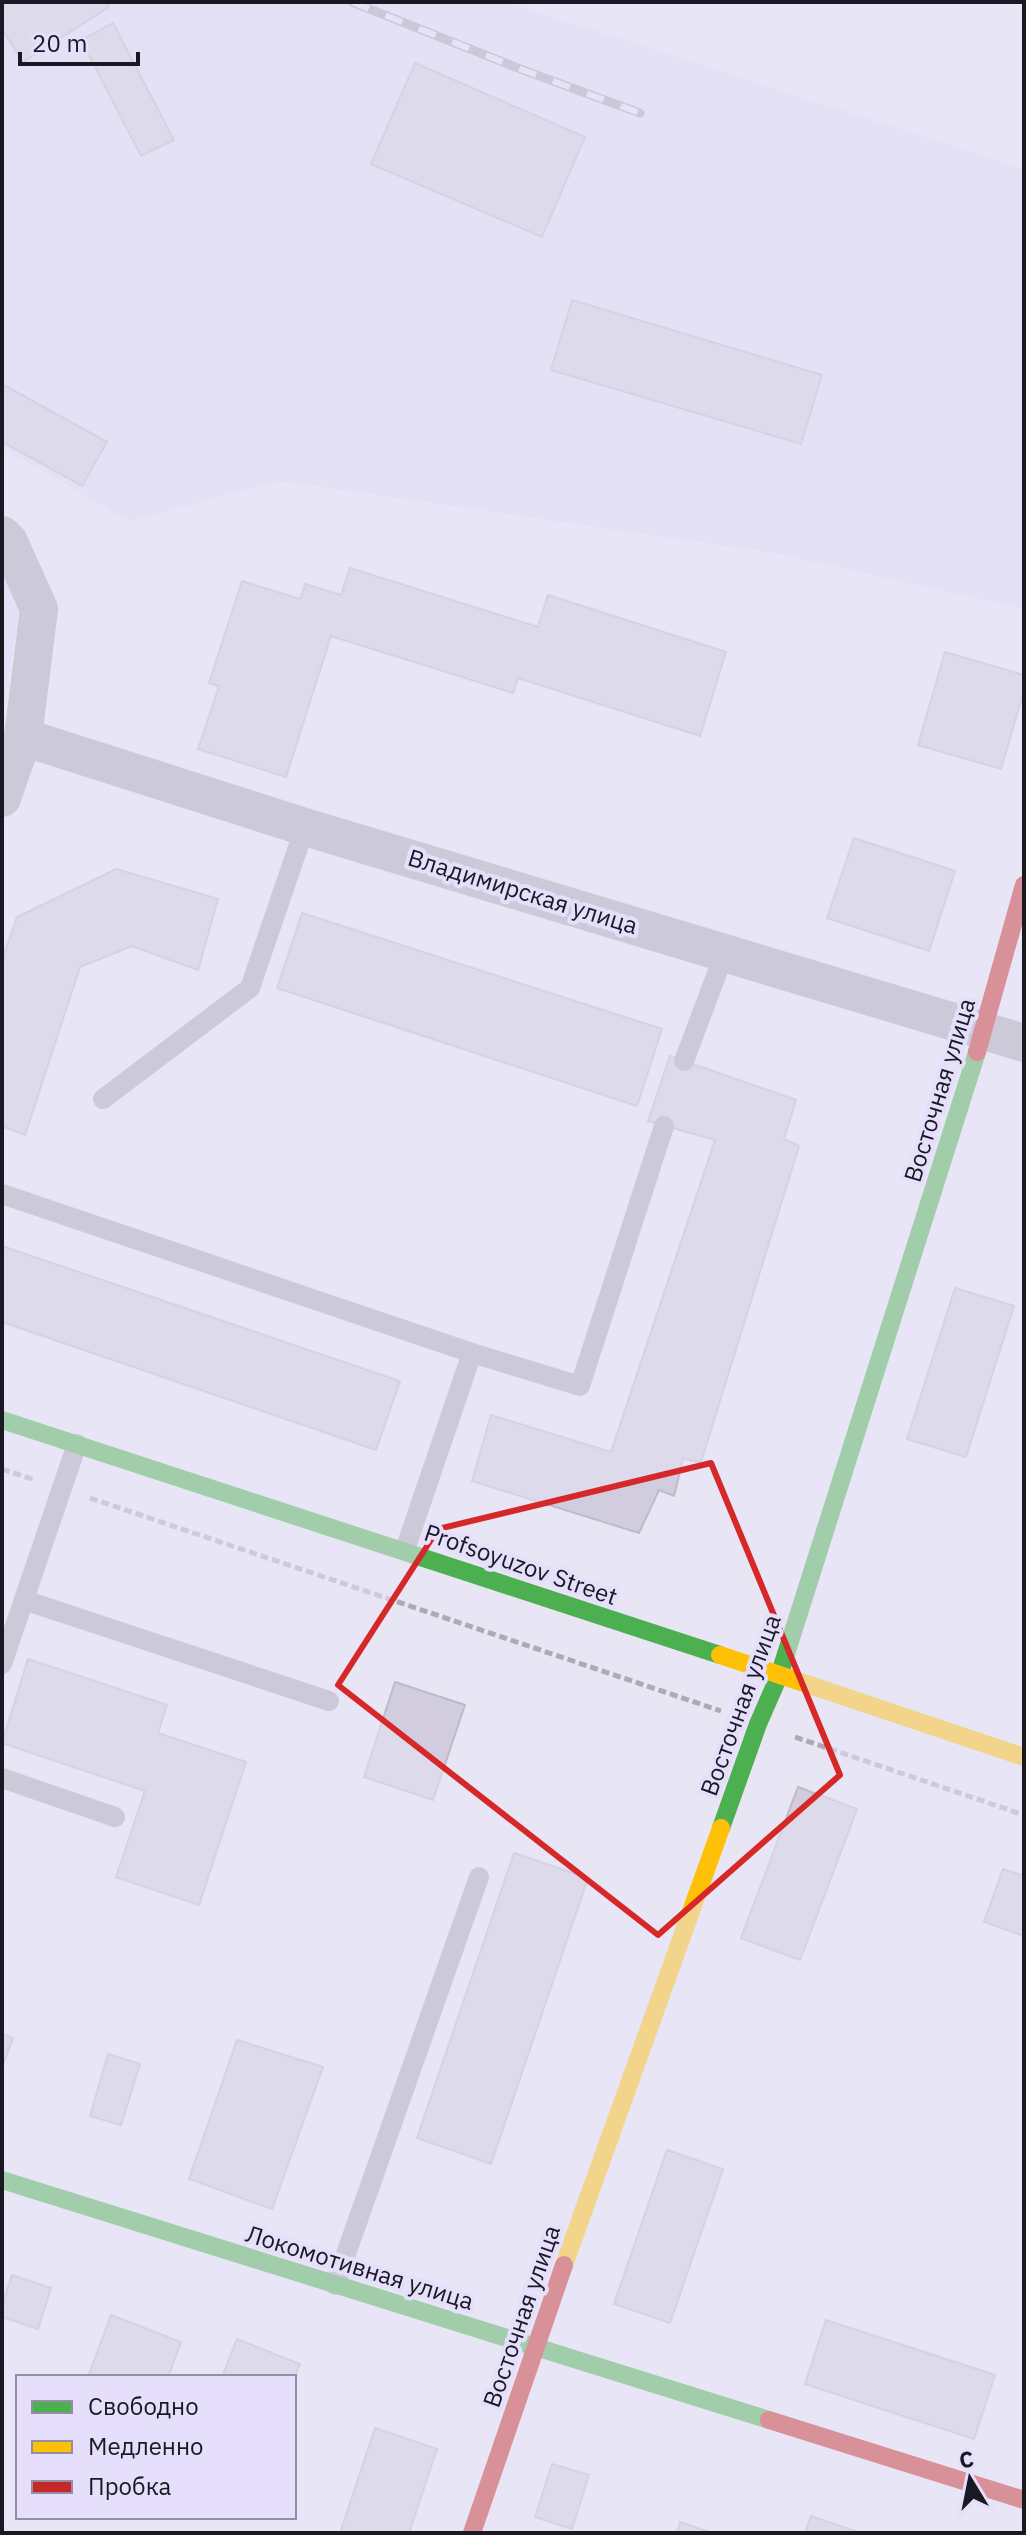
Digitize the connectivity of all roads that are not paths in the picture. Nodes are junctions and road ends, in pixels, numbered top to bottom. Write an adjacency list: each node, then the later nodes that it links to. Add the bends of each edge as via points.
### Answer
1 (2, 535): 2 (street, via 39,609)
2 (23, 737): 3 (street); 4 (street, Владимирская улица)
3 (2, 798)
4 (305, 827): 6 (street, Владимирская улица); 10 (lane, via 250,988)
5 (1024, 885): 7 (street, Восточная улица)
6 (725, 952): 7 (street, Владимирская улица); 9 (lane)
7 (984, 1029): 8 (street, Владимирская улица); 19 (street, Восточная улица)
8 (1024, 1043)
9 (684, 1061)
10 (103, 1099)
11 (664, 1126): 13 (lane, via 580,1386)
12 (2, 1194): 13 (lane)
13 (472, 1353): 16 (lane)
14 (2, 1420): 15 (street, Profsoyuzov Street)
15 (77, 1444): 16 (street, Profsoyuzov Street); 17 (lane)
16 (405, 1550): 19 (street, Profsoyuzov Street)
17 (24, 1600): 18 (lane); 20 (lane)
18 (2, 1664)
19 (779, 1676): 21 (street, Profsoyuzov Street); 27 (street, Восточная улица)
20 (329, 1701)
21 (1024, 1757)
22 (2, 1778): 23 (lane)
23 (115, 1817)
24 (479, 1877): 26 (lane)
25 (2, 2180): 26 (street, Локомотивная улица)
26 (335, 2285): 27 (street, Локомотивная улица)
27 (535, 2347): 28 (street, Локомотивная улица); 29 (street, Восточная улица)
28 (1024, 2500)
29 (472, 2533)

